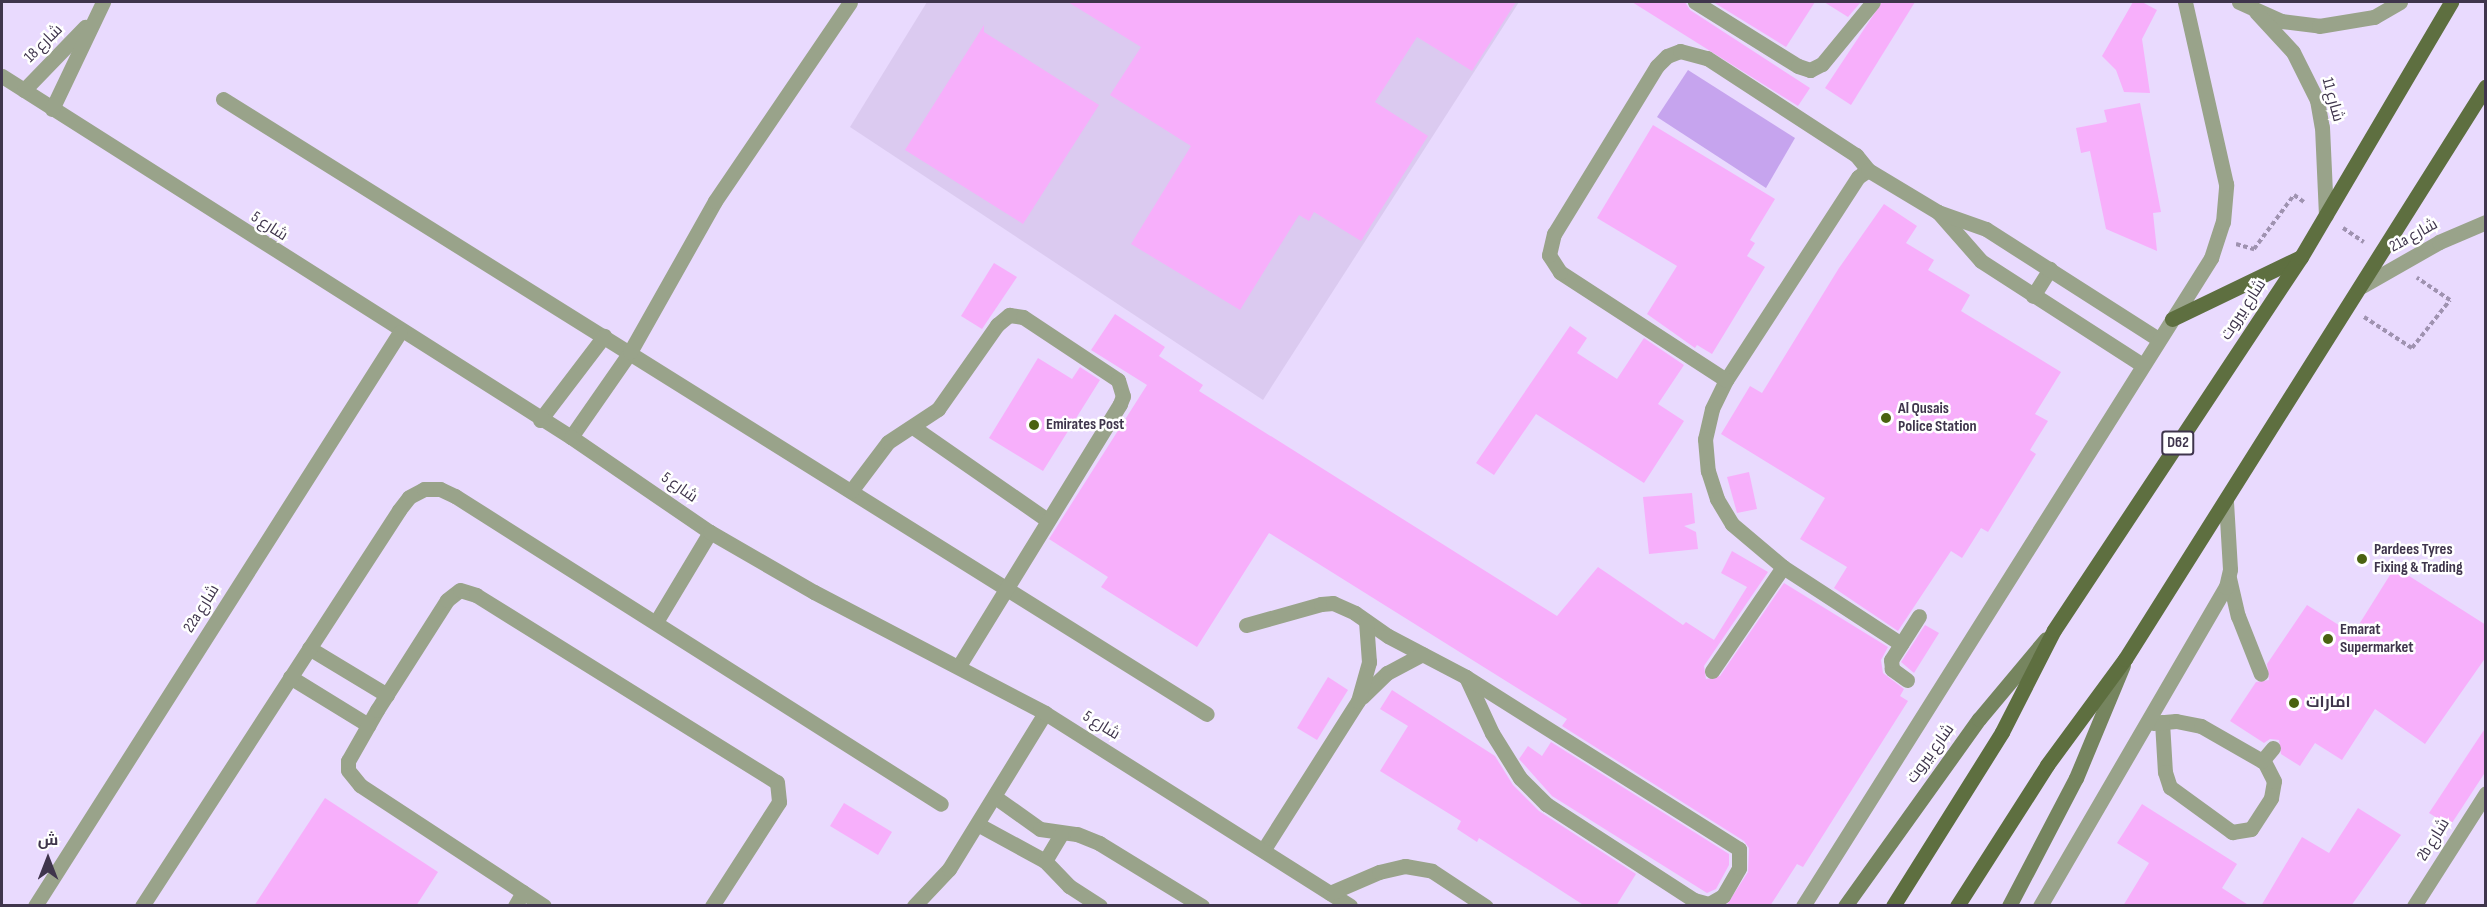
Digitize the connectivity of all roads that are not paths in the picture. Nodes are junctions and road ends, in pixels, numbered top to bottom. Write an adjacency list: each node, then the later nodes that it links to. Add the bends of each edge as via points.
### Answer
1 (103, 2): 10 (street, شارع 18)
2 (850, 2): 28 (street, via 715,201)
3 (1695, 2): 4 (street, via 1797,66 1810,70 1822,64)
4 (1873, 2)
5 (2184, 2): 24 (street, via 2220,146 2225,202 2211,258)
6 (2239, 2): 9 (street, شارع 11)
7 (2400, 2): 9 (street, شارع 11, via 2352,24 2298,24)
8 (2451, 2): 18 (main road, شارع بيروت / D62)
9 (2256, 12): 18 (street, شارع 11, via 2293,52 2317,100)
10 (90, 23): 13 (street, شارع 18); 15 (street, شارع 18)
11 (2, 76): 13 (street, شارع 5)
12 (2486, 86): 22 (main road)
13 (24, 90): 15 (street, شارع 5)
14 (223, 99): 26 (street)
15 (52, 109): 25 (street, شارع 5)
16 (1868, 170): 17 (street); 30 (street, via 1858,177); 30 (street, via 1856,155 1707,58 1680,51 1657,66 1554,234 1549,255 1560,272)
17 (1938, 212): 21 (street, via 1986,230); 23 (street, via 1969,251)
18 (2326, 215): 20 (main road, شارع بيروت / D62)
19 (2486, 222): 22 (street, 21a شارع, via 2439,242)
20 (2301, 257): 24 (main road); 45 (main road, شارع بيروت / D62)
21 (2050, 269): 23 (street); 27 (street)
22 (2362, 285): 35 (main road)
23 (2033, 296): 29 (street)
24 (2172, 319): 27 (street)
25 (400, 332): 31 (street, شارع 5); 72 (street, 22a شارع)
26 (604, 336): 28 (street); 31 (street)
27 (2158, 339): 29 (street)
28 (630, 352): 33 (street); 34 (street)
29 (2141, 364): 82 (street)
30 (1726, 380): 38 (street, via 1712,409 1705,439 1708,471 1717,499 1732,524)
31 (540, 420): 33 (street, شارع 5)
32 (914, 427): 34 (street, via 888,442); 36 (street); 36 (street, via 938,409 997,325 1009,315 1023,317 1112,375 1121,387 1120,404)
33 (571, 437): 37 (street, شارع 5)
34 (851, 491): 40 (street)
35 (2226, 501): 39 (street); 49 (main road)
36 (1046, 519): 40 (street)
37 (710, 532): 43 (street); 50 (street, شارع 5, via 814,592)
38 (1783, 567): 46 (street); 51 (street)
39 (2229, 579): 52 (street, via 2238,616); 61 (street)
40 (1004, 589): 50 (street); 59 (street)
41 (1919, 616): 46 (street)
42 (1366, 621): 44 (street, via 1333,603); 48 (street); 57 (street, via 1369,662)
43 (656, 622): 47 (street, via 455,496 440,489 424,489 399,510); 65 (street)
44 (1246, 625)
45 (2054, 630): 83 (main road, شارع بيروت / D62, via 1979,718); 84 (main road, شارع بيروت / D62, via 2002,732)
46 (1901, 644): 55 (street, via 1891,664)
47 (309, 648): 53 (street); 56 (street)
48 (1422, 654): 54 (street); 57 (street, via 1387,673)
49 (2125, 659): 85 (main road, via 2047,765); 86 (main road, via 2072,788)
50 (959, 666): 58 (street, شارع 5)
51 (1712, 671)
52 (2261, 674)
53 (290, 677): 62 (street); 73 (street)
54 (1466, 677): 54 (street, via 1505,755 1539,798 1694,900 1709,904 1723,896 1739,868 1739,849)
55 (1907, 680)
56 (387, 695): 62 (street); 76 (street, via 447,600 460,590 469,591 771,778 780,788 779,802)
57 (1358, 701): 68 (street)
58 (1045, 713): 64 (street); 68 (street, شارع 5)
59 (1208, 714)
60 (2162, 722): 60 (street, via 2201,726 2268,755 2274,782 2271,798 2252,829 2232,832 2170,788 2165,772); 61 (street)
61 (2144, 724): 87 (street)
62 (368, 725): 70 (street, via 348,761 352,779)
63 (2486, 793): 88 (street, 2b شارع)
64 (995, 797): 66 (street); 67 (street, via 1040,829)
65 (941, 804)
66 (980, 825): 69 (street); 77 (street, via 941,881)
67 (1061, 834): 69 (street); 79 (street, via 1077,834 1099,843)
68 (1264, 849): 71 (street, شارع 5)
69 (1045, 861): 78 (street, via 1069,886)
70 (524, 892): 74 (street); 75 (street)
71 (1330, 893): 80 (street, شارع 5); 81 (street, via 1379,872 1405,866 1432,872)
72 (34, 906)
73 (142, 906)
74 (515, 906)
75 (544, 906)
76 (712, 906)
77 (914, 906)
78 (1100, 906)
79 (1202, 906)
80 (1350, 906)
81 (1485, 906)
82 (1803, 906)
83 (1845, 906)
84 (1893, 906)
85 (1957, 906)
86 (2009, 906)
87 (2040, 906)
88 (2414, 906)

